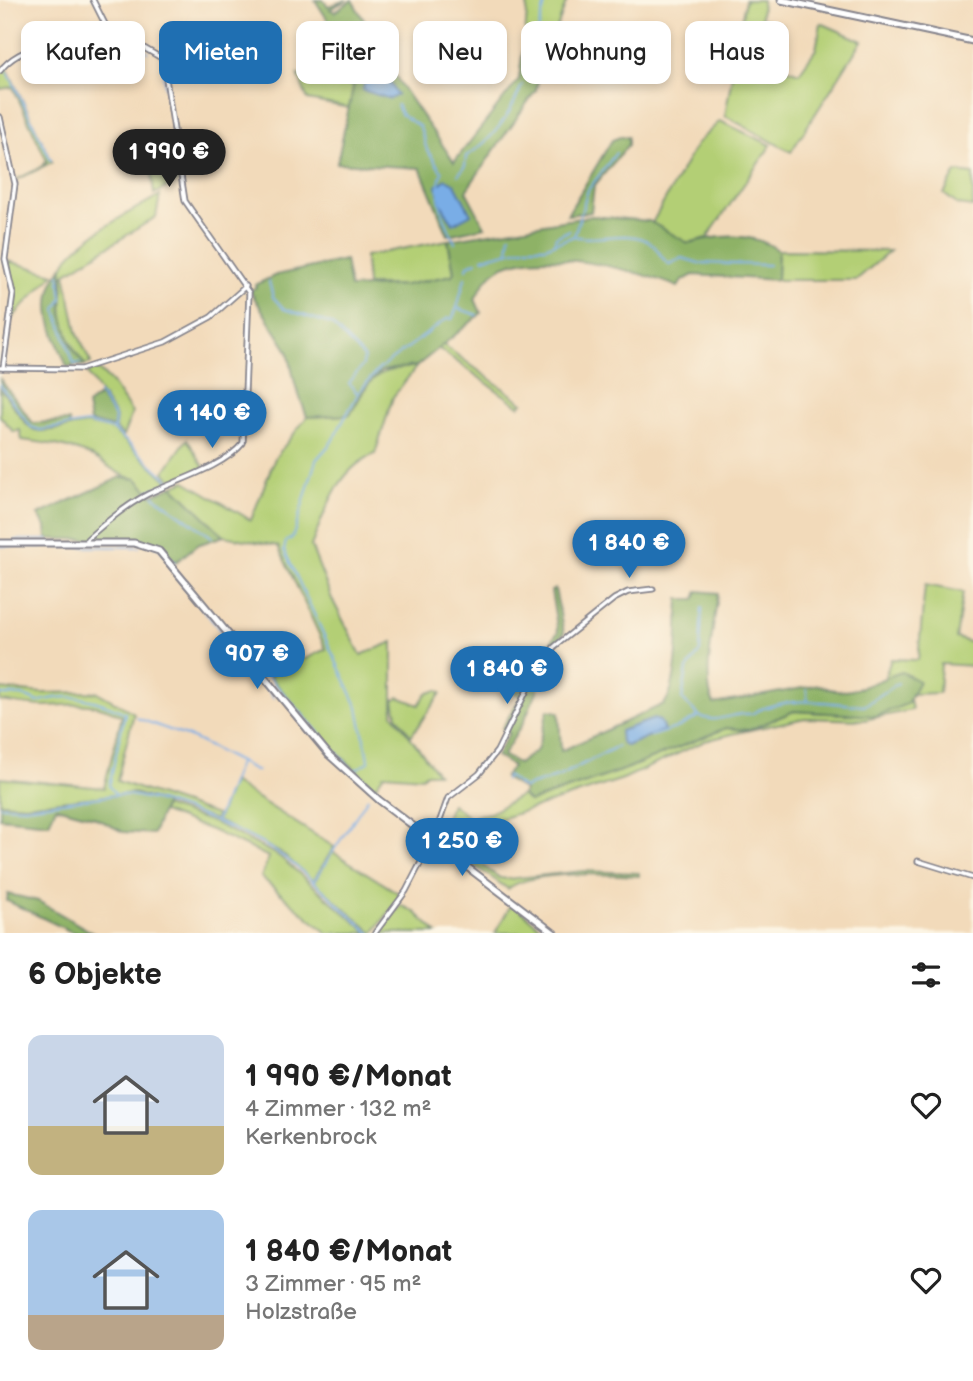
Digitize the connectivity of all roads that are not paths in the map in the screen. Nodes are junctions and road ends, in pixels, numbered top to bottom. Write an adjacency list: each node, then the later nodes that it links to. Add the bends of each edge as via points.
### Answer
1 (93, 0): 3 (street)
2 (781, 0): 4 (street)
3 (101, 21)
4 (973, 41)
5 (145, 49): 9 (street, via 163,59 186,201)
6 (21, 52): 7 (street)
7 (0, 71)
8 (0, 117): 10 (street, via 15,184 5,252 13,294)
9 (246, 286): 10 (street, via 211,317 165,342 80,369); 12 (street, via 243,443 207,467 135,501 87,539)
10 (2, 368)
11 (0, 543): 12 (street)
12 (87, 544): 14 (street, via 141,544 159,551 329,755)
13 (653, 589): 14 (street, via 614,598 554,647 497,751 479,774 448,798)
14 (432, 841): 17 (street, via 401,901); 18 (street)
15 (918, 861): 16 (street)
16 (973, 878)
17 (375, 933)
18 (554, 933)

